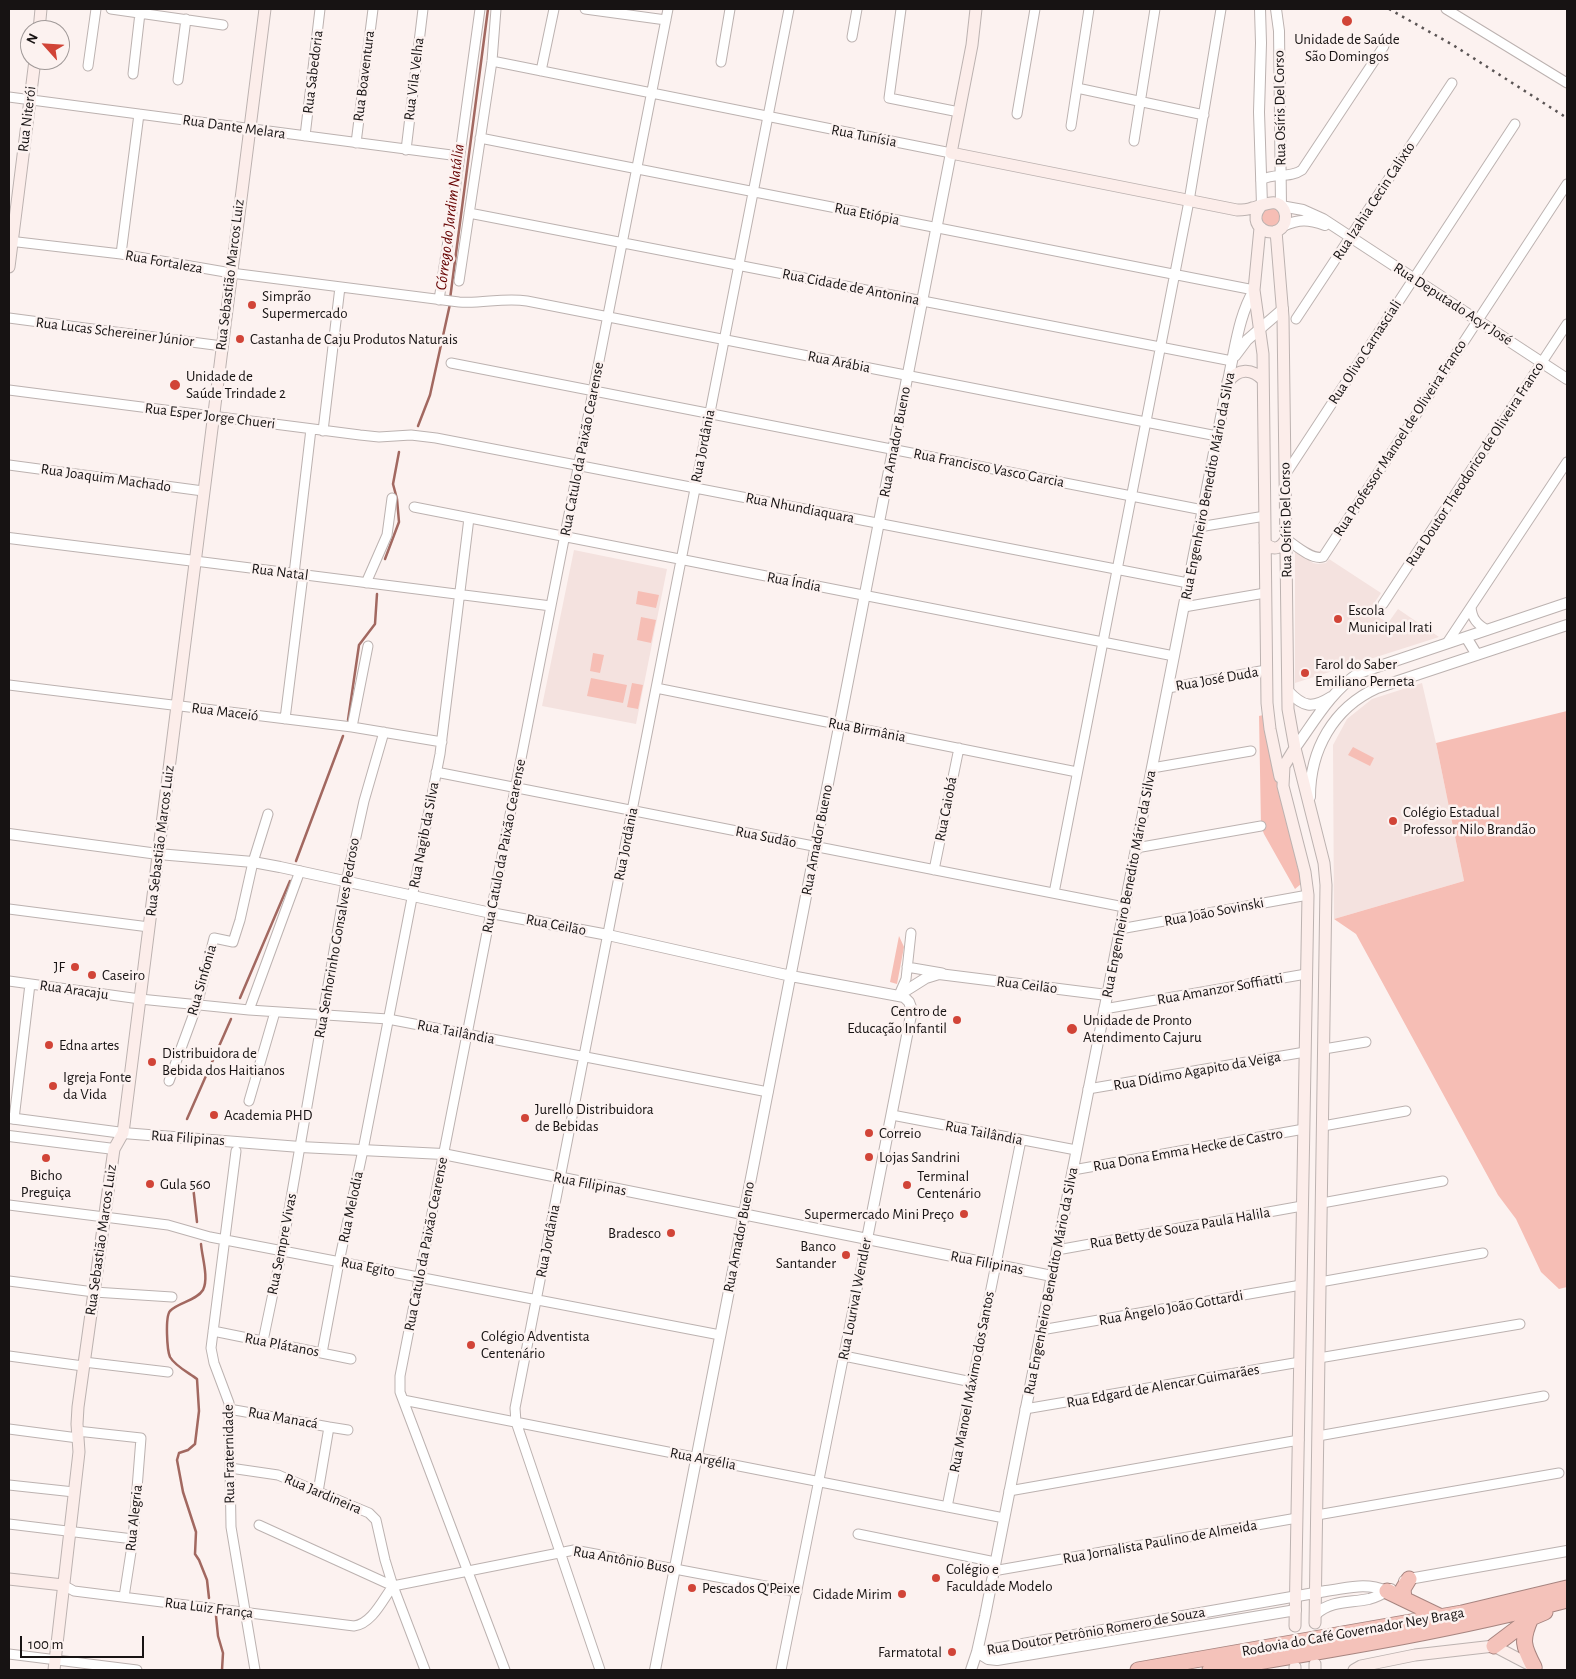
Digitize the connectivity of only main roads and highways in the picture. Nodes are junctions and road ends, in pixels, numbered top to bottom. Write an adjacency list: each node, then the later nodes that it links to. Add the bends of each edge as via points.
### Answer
1 (265, 9): 33 (main road, Rua Sebastião Marcos Luiz, via 123,1133 114,1149 77,1415 79,1452)
2 (976, 9): 4 (main road, Rua Amador Bueno)
3 (34, 70): 9 (main road, Rua Niterói)
4 (951, 153): 6 (main road, Rua Tunísia)
5 (1262, 205): 6 (main road, Rua Tunísia); 7 (main road, via 1256,213); 8 (main road, via 1270,202 1284,210 1286,218)
6 (1236, 210): 7 (main road, Rua Tunísia)
7 (1259, 226): 8 (main road, via 1268,232); 11 (main road, Rua Osíris Del Corso, via 1254,290 1263,354)
8 (1279, 229): 13 (main road, Rua Osíris Del Corso)
9 (10, 241): 10 (main road, Rua Niterói)
10 (9, 267)
11 (1263, 380): 12 (main road, via 1245,371 1232,376); 14 (main road, Rua Osíris Del Corso)
12 (1228, 382)
13 (1286, 539): 14 (main road, via 1279,548 1268,547); 16 (main road, Rua Osíris Del Corso)
14 (1265, 543): 15 (main road, Rua Osíris Del Corso)
15 (1265, 568): 16 (main road, via 1278,562); 18 (main road, Rua Osíris Del Corso, via 1268,716)
16 (1286, 569): 17 (main road, Rua Osíris Del Corso, via 1288,692)
17 (1295, 748): 18 (main road, via 1284,766); 20 (main road, Rua Osíris Del Corso, via 1326,874)
18 (1283, 786): 19 (main road, Rua Osíris Del Corso, via 1308,895)
19 (1306, 1000): 20 (main road, via 1317,1006); 22 (main road, Rua Osíris Del Corso)
20 (1324, 1001): 21 (main road, Rua Osíris Del Corso)
21 (1324, 1023): 22 (main road, via 1316,1017 1311,1018); 23 (main road, Rua Osíris Del Corso)
22 (1306, 1026): 24 (main road, Rua Osíris Del Corso)
23 (1321, 1218): 24 (main road, via 1318,1226 1310,1228); 25 (main road, Rua Osíris Del Corso)
24 (1302, 1220): 26 (main road, Rua Osíris Del Corso)
25 (1321, 1248): 26 (main road, via 1316,1240 1311,1239 1302,1245); 28 (main road, Rua Osíris Del Corso)
26 (1302, 1250): 27 (main road, Rua Osíris Del Corso)
27 (1298, 1466): 28 (main road, via 1300,1471 1310,1475); 30 (main road, Rua Osíris Del Corso)
28 (1318, 1468): 29 (main road, Rua Osíris Del Corso)
29 (1317, 1495): 30 (main road, via 1309,1486 1303,1487); 40 (main road, Rua Osíris Del Corso)
30 (1298, 1497): 41 (main road, Rua Osíris Del Corso)
31 (9, 1579): 33 (main road, Rua Luiz França)
32 (1409, 1579): 36 (highway, via 1402,1589)
33 (63, 1585): 43 (main road, Rua Sebastião Marcos Luiz)
34 (1567, 1588): 38 (highway, Rodovia do Café Governador Ney Braga)
35 (1387, 1591): 36 (highway)
36 (1404, 1599): 38 (highway)
37 (1567, 1601): 39 (highway); 47 (highway, Rodovia do Café Governador Ney Braga, via 1432,1631)
38 (1441, 1617): 46 (highway, Rodovia do Café Governador Ney Braga)
39 (1531, 1618): 42 (highway); 45 (highway, via 1524,1634 1526,1652)
40 (1315, 1619)
41 (1295, 1626)
42 (1494, 1646): 44 (main road, via 1415,1655); 45 (main road)
43 (55, 1665)
44 (1368, 1668): 48 (main road, via 1361,1666)
45 (1537, 1669)
46 (1138, 1670)
47 (1210, 1670)
48 (1354, 1670)

